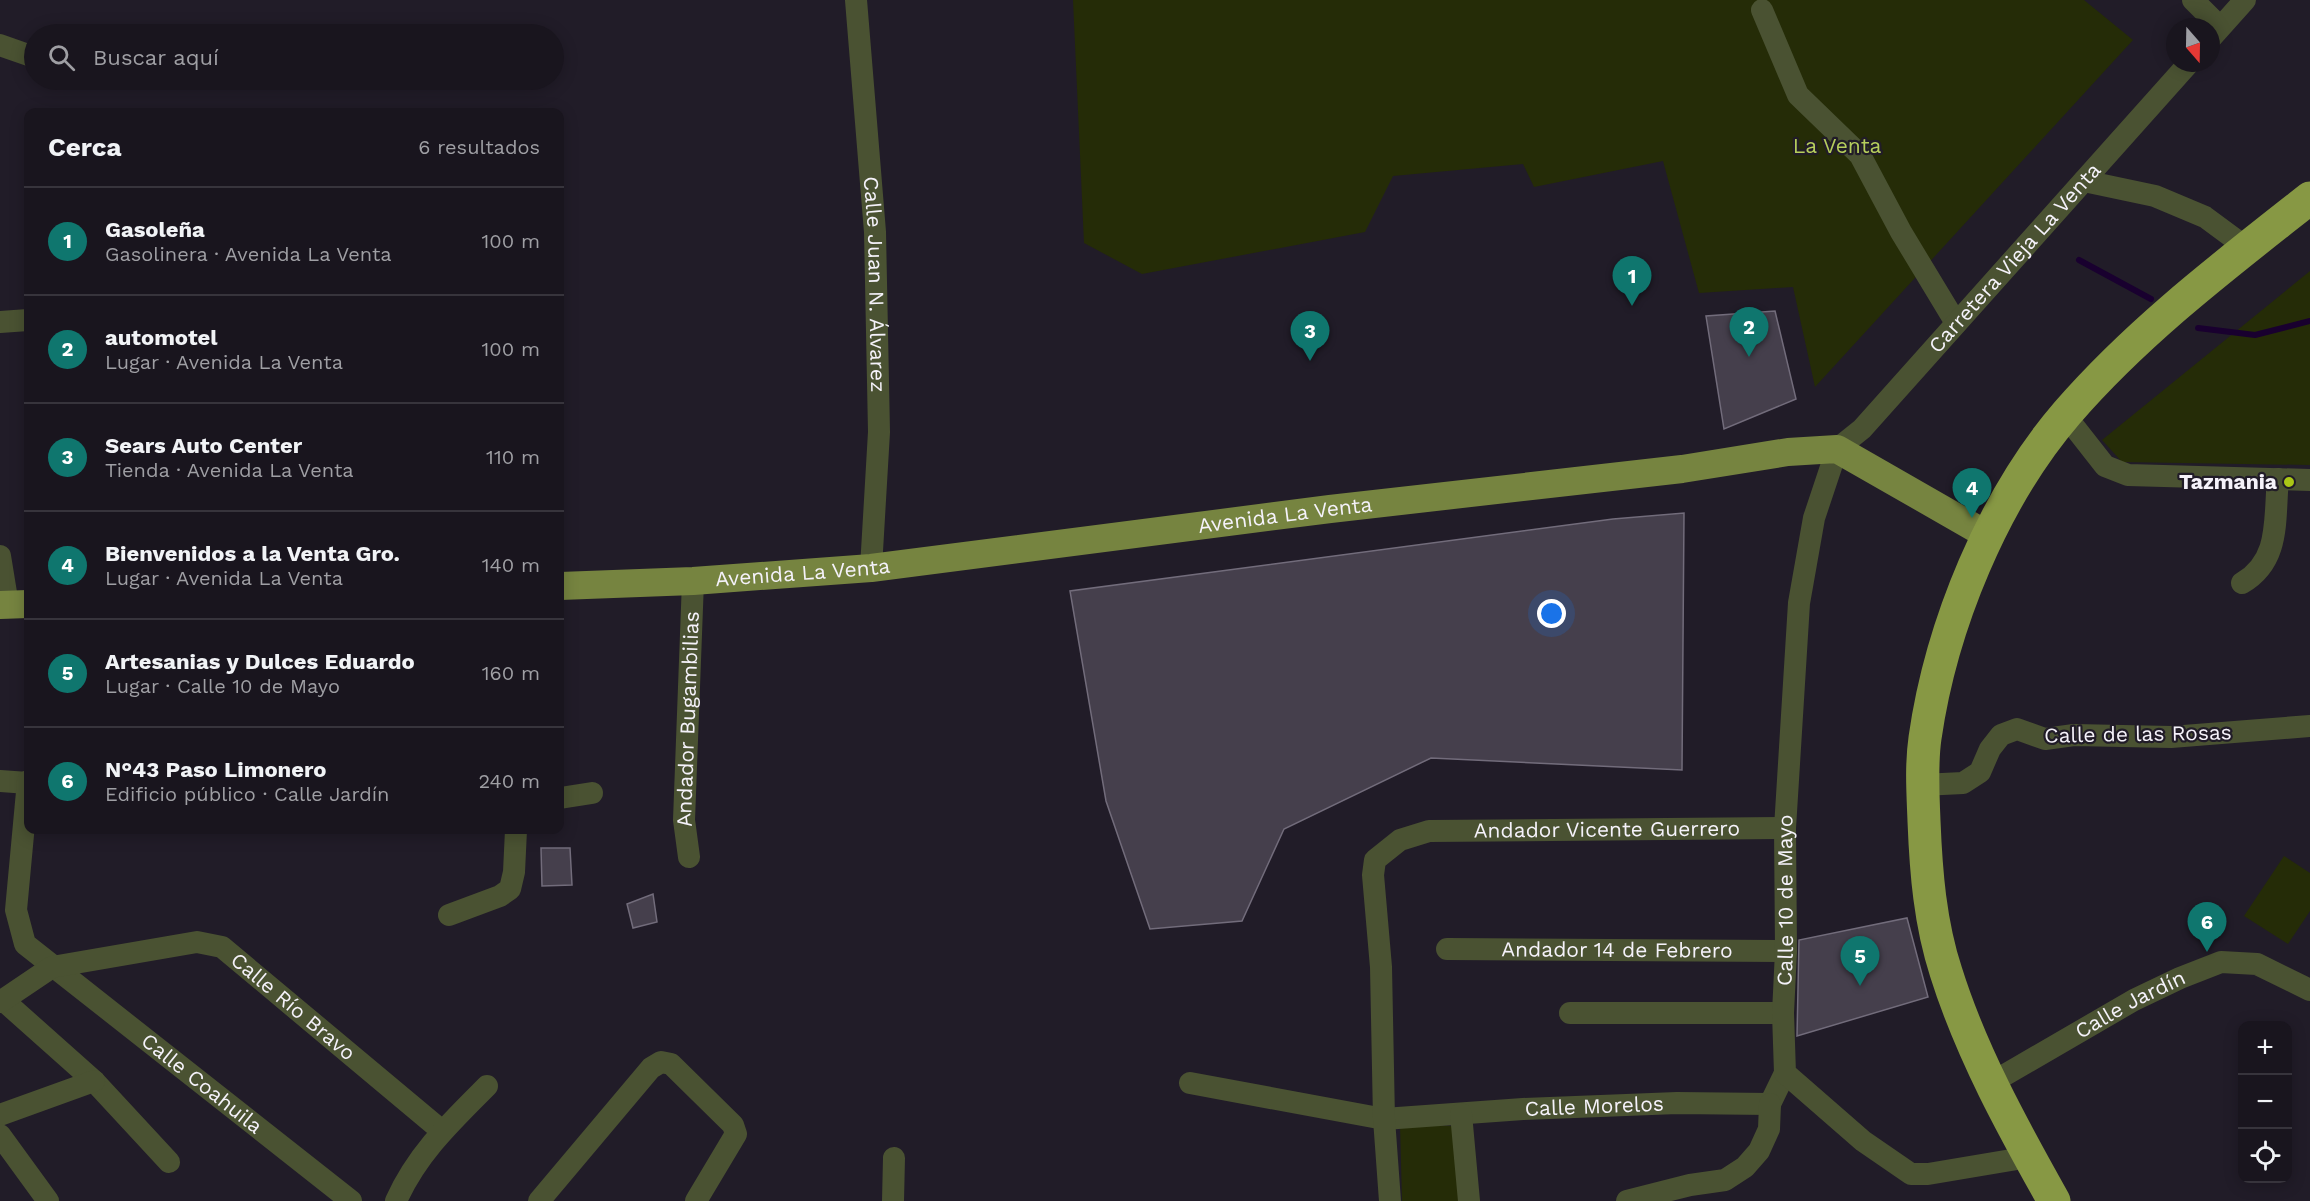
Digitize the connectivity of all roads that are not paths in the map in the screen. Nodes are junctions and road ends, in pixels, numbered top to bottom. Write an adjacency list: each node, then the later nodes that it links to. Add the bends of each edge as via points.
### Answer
1 (856, 0): 22 (street, Calle Juan N. Álvarez, via 874,232 879,432)
2 (2193, 0): 5 (street)
3 (2245, 0): 6 (street)
4 (1762, 10): 15 (street, via 1798,95 1860,154)
5 (2206, 18)
6 (2220, 28)
7 (0, 45): 8 (street)
8 (24, 53)
9 (2181, 72): 10 (street, Carretera Vieja La Venta)
10 (2085, 181): 12 (street, via 2155,196 2205,218); 15 (street, Carretera Vieja La Venta)
11 (2310, 198): 12 (highway)
12 (2247, 248): 16 (highway, via 2132,344)
13 (24, 320): 14 (street)
14 (0, 322)
15 (1956, 323): 17 (street, Carretera Vieja La Venta, via 1862,429)
16 (2065, 415): 18 (street, via 2105,466 2128,475); 20 (highway, via 2028,465)
17 (1837, 450): 20 (main road); 22 (main road, Avenida La Venta, via 1788,452 1682,469); 34 (street, Calle 10 de Mayo, via 1814,518 1799,603)
18 (2277, 479): 19 (street); 24 (street, via 2273,543 2267,561)
19 (2310, 480)
20 (1989, 536): 30 (highway, via 1957,610 1936,678 1924,740)
21 (0, 556): 26 (street)
22 (871, 568): 23 (main road, Avenida La Venta)
23 (693, 581): 25 (main road, Avenida La Venta); 36 (street, Andador Bugambilias, via 684,820)
24 (2242, 583)
25 (564, 585)
26 (12, 605)
27 (2310, 726): 30 (street, Calle de las Rosas, via 2171,737 2074,735 2045,739 2017,729 2001,735 1980,772 1963,783)
28 (0, 781): 29 (street)
29 (24, 782)
30 (1922, 785): 48 (highway, via 1932,918 1948,980)
31 (592, 793): 32 (street)
32 (564, 797)
33 (24, 825): 40 (street, Calle Coahuila, via 16,910 25,944)
34 (1785, 828): 39 (street, Calle 10 de Mayo); 53 (street, Andador Vicente Guerrero, via 1429,831 1400,840 1380,854 1373,875)
35 (516, 834): 37 (street, via 510,889)
36 (689, 857)
37 (448, 915)
38 (1447, 949): 39 (street, Andador 14 de Febrero)
39 (1786, 951): 44 (street, Calle 10 de Mayo)
40 (52, 967): 42 (street); 54 (street, Calle Río Bravo, via 197,942 222,947); 61 (street, Calle Coahuila)
41 (2310, 990): 48 (street, Calle Jardín, via 2257,963 2221,962 2134,1000)
42 (2, 1001): 46 (street)
43 (1570, 1013): 44 (street)
44 (1783, 1013): 45 (street, Calle 10 de Mayo)
45 (1785, 1073): 50 (street); 56 (street, via 1863,1141 1911,1174)
46 (94, 1081): 52 (street); 58 (street)
47 (1190, 1083): 53 (street, Calle Morelos)
48 (1991, 1083): 56 (highway)
49 (487, 1086): 54 (street)
50 (1770, 1104): 51 (street, Calle Morelos, via 1677,1103); 59 (street, via 1769,1129 1745,1167 1725,1180)
51 (1461, 1114): 53 (street, Calle Morelos); 67 (street)
52 (0, 1115)
53 (1384, 1119): 66 (street)
54 (442, 1131): 62 (street, via 407,1176)
55 (4, 1141): 60 (street)
56 (2029, 1157): 69 (highway)
57 (894, 1158): 65 (street)
58 (169, 1162)
59 (1687, 1193): 68 (street)
60 (45, 1199)
61 (351, 1201)
62 (396, 1201)
63 (539, 1201): 64 (street, via 651,1068 661,1062 671,1064 733,1125 736,1134)
64 (696, 1201)
65 (892, 1201)
66 (1390, 1201)
67 (1469, 1201)
68 (1627, 1201)
69 (2054, 1201)

